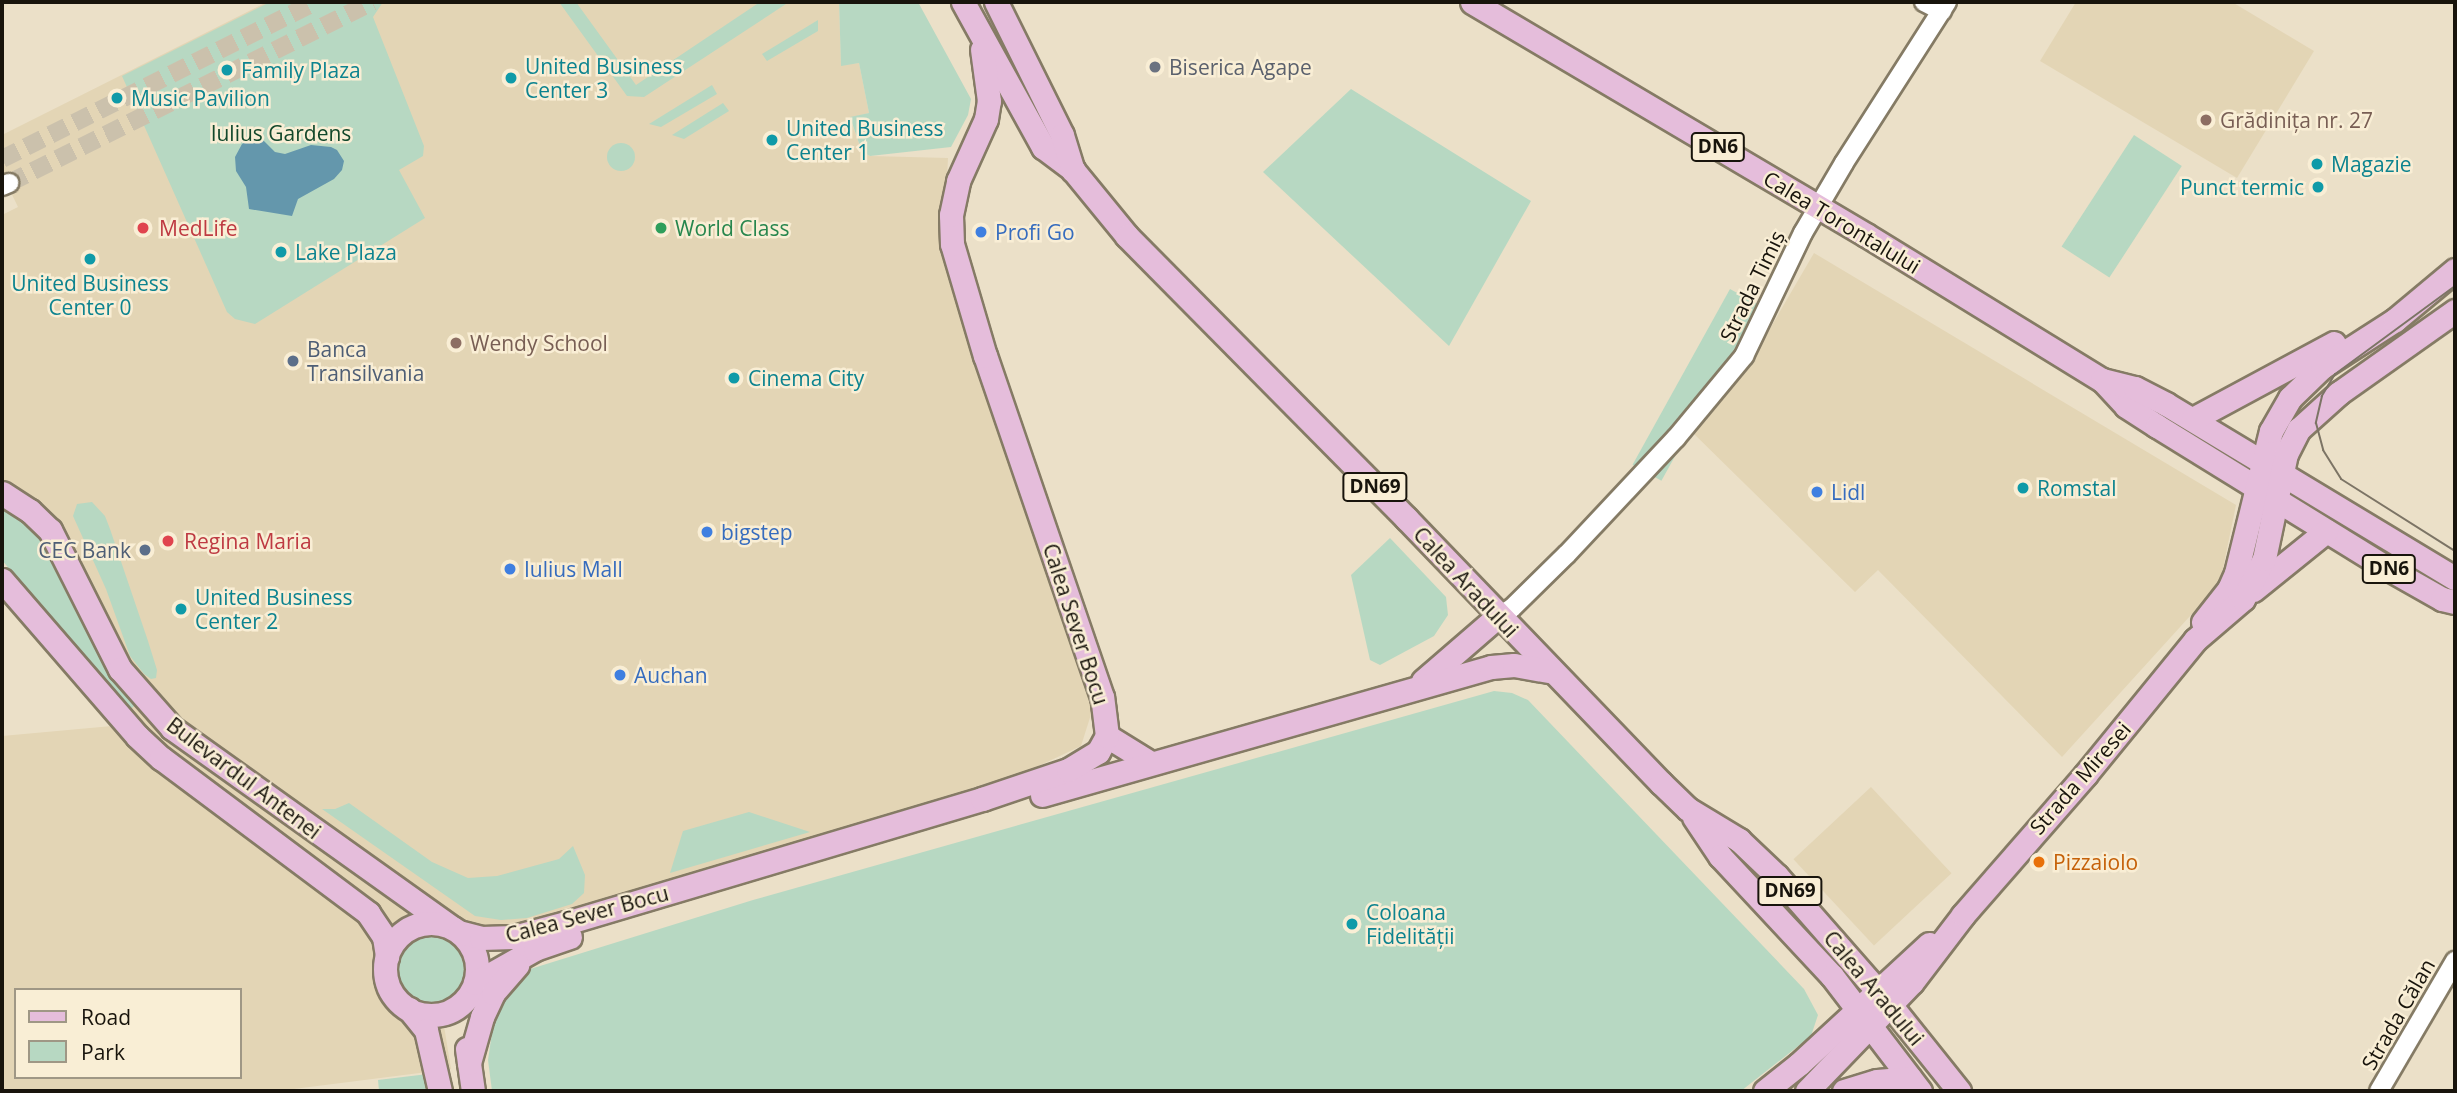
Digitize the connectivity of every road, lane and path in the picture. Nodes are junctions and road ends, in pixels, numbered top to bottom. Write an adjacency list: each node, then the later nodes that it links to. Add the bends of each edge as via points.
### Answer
1 (996, 2): 6 (main road, Calea Aradului / DN69, via 1062,135)
2 (1472, 2): 7 (main road, Calea Torontalului / DN6)
3 (1924, 2): 4 (street)
4 (1944, 6): 7 (street, Strada Timiș)
5 (967, 9): 6 (main road, Calea Aradului / DN69, via 1043,147); 26 (main road, Calea Sever Bocu, via 981,45 989,102 958,181 951,215 952,244 1098,685)
6 (1073, 170): 22 (main road, Calea Aradului / DN69, via 1127,236 1406,518)
7 (1818, 206): 11 (main road, Calea Torontalului / DN6); 22 (street, Strada Timiș, via 1744,356 1630,487 1549,572)
8 (2455, 270): 10 (main road)
9 (2455, 311): 13 (main road, via 2313,414)
10 (2395, 320): 12 (main road, via 2336,342); 13 (main road, via 2298,388 2277,418)
11 (2102, 380): 12 (main road, Calea Torontalului / DN6, via 2135,388); 14 (main road, Calea Torontalului / DN6, via 2126,406)
12 (2193, 419): 13 (main road, Calea Torontalului / DN6)
13 (2273, 466): 14 (main road, Strada Miresei); 16 (main road, Strada Miresei); 18 (main road, Calea Torontalului / DN6)
14 (2258, 488): 16 (main road, Calea Torontalului / DN6); 23 (main road, Strada Miresei, via 2236,573 2200,625)
15 (2, 493): 29 (main road, Bulevardul Antenei, via 50,530 120,669 172,728)
16 (2277, 500): 17 (main road, Calea Torontalului / DN6); 20 (main road, Strada Miresei, via 2264,559)
17 (2326, 531): 20 (main road); 21 (main road, Calea Torontalului / DN6)
18 (2455, 578)
19 (2, 580): 31 (main road, Bulevardul Antenei, via 136,736 368,913 384,937)
20 (2243, 599): 23 (main road, Strada Miresei)
21 (2455, 602)
22 (1497, 617): 24 (main road, Calea Aradului / DN69); 25 (main road)
23 (2195, 640): 34 (main road, Strada Miresei, via 2085,775)
24 (1552, 672): 25 (main road, Calea Sever Bocu, via 1505,665); 28 (main road, Calea Aradului / DN69)
25 (1408, 690): 27 (main road, Calea Sever Bocu)
26 (1107, 736): 27 (main road); 29 (main road, Calea Sever Bocu, via 1097,752 1068,770 982,799 531,932 491,938)
27 (1149, 762): 30 (main road, Calea Sever Bocu, via 677,902)
28 (1688, 809): 34 (main road, Calea Aradului / DN69, via 1739,840 1777,876); 36 (main road, Calea Aradului / DN69, via 1720,856)
29 (455, 930): 31 (main road, via 436,923 412,927 394,942); 33 (main road, via 475,955)
30 (535, 949): 33 (main road, Calea Sever Bocu); 38 (main road, via 493,993 481,1017)
31 (386, 961): 35 (main road, via 389,985)
32 (2455, 961): 46 (street, Strada Călan)
33 (474, 985): 35 (main road, via 465,999 446,1012 431,1014); 38 (main road, via 466,1019)
34 (1884, 998): 36 (main road, Strada Miresei); 37 (main road, Strada Miresei); 45 (main road, Calea Aradului / DN69)
35 (407, 1007): 40 (main road, via 426,1030)
36 (1857, 1009): 37 (main road, Calea Aradului / DN69); 42 (main road, Strada Miresei)
37 (1871, 1027): 39 (main road, Calea Aradului / DN69); 43 (main road, Strada Miresei)
38 (469, 1063): 41 (main road)
39 (1915, 1085): 44 (main road, via 1877,1081)
40 (440, 1091)
41 (473, 1091)
42 (1765, 1091)
43 (1807, 1091)
44 (1844, 1091)
45 (1959, 1091)
46 (2379, 1091)

